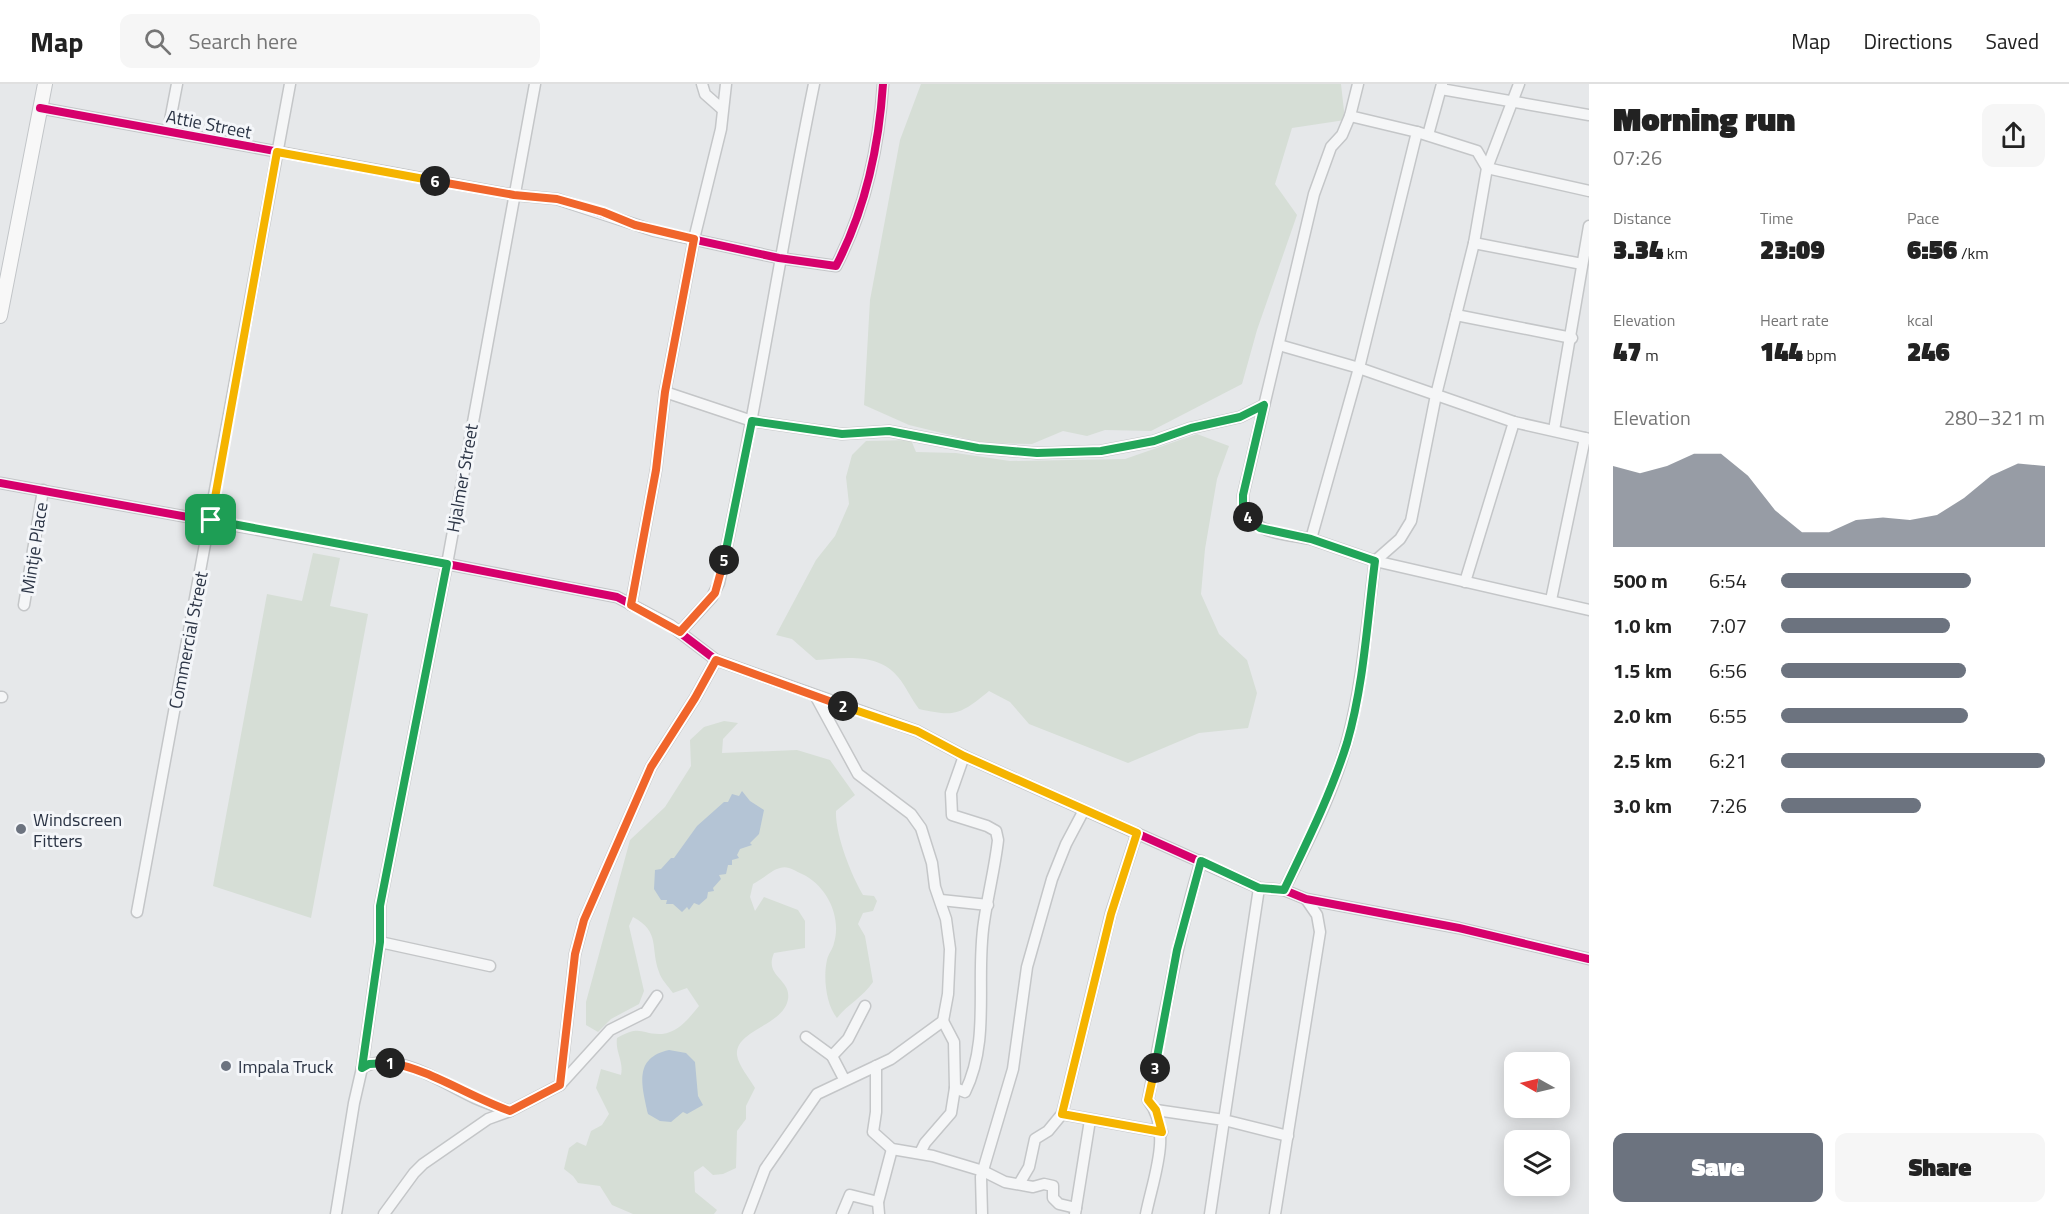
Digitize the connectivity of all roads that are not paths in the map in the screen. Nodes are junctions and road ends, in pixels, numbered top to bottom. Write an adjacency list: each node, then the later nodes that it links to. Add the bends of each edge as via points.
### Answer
1 (45, 84): 13 (main road)
2 (177, 84): 17 (street)
3 (290, 84): 19 (street, Commercial Street)
4 (535, 84): 22 (street, Hjalmer Street)
5 (702, 84): 14 (street, via 705,94)
6 (726, 84): 14 (street)
7 (814, 84): 26 (street)
8 (883, 84): 26 (street, Attie Street, via 872,166 848,243 836,266)
9 (1358, 84): 15 (street)
10 (1519, 84): 12 (street)
11 (1442, 86): 12 (street); 18 (street)
12 (1511, 102): 16 (street); 20 (street)
13 (40, 108): 17 (street, Attie Street); 29 (main road)
14 (722, 109): 24 (street, via 721,129)
15 (1350, 116): 18 (street); 31 (street, via 1342,135 1331,147 1314,194)
16 (1589, 116)
17 (168, 131): 19 (street, Attie Street)
18 (1423, 133): 20 (street, via 1477,151); 32 (street)
19 (277, 152): 22 (street, Attie Street); 42 (street, Commercial Street)
20 (1487, 168): 21 (street); 25 (street)
21 (1589, 190)
22 (514, 195): 24 (street, Attie Street, via 557,199 635,225); 45 (street, Hjalmer Street)
23 (1589, 226): 27 (street)
24 (694, 239): 26 (street, Attie Street); 33 (street)
25 (1474, 243): 27 (street); 28 (street)
26 (779, 258): 36 (street)
27 (1582, 264): 30 (street)
28 (1456, 315): 30 (street); 34 (street)
29 (0, 316)
30 (1572, 338): 38 (street)
31 (1279, 345): 32 (street); 35 (street)
32 (1359, 368): 34 (street); 43 (street)
33 (665, 392): 36 (street); 49 (street, via 654,481)
34 (1436, 395): 37 (street); 44 (street, via 1411,521 1400,539)
35 (1264, 405): 36 (street, via 1240,417 1154,441 1101,451 1048,453 978,448 889,431 842,434); 43 (street, via 1243,505 1252,523 1260,528)
36 (752, 421): 51 (street, via 719,583 712,597)
37 (1514, 422): 38 (street); 46 (street)
38 (1554, 430): 39 (street)
39 (1587, 439): 47 (street)
40 (0, 483): 41 (street)
41 (43, 490): 42 (street); 48 (street, Mintje Place)
42 (211, 520): 45 (street); 63 (street, Commercial Street)
43 (1311, 539): 44 (street)
44 (1375, 561): 46 (street); 59 (street, via 1363,665 1347,740 1328,796)
45 (447, 564): 49 (street, via 617,597); 64 (street, Hjalmer Street, via 380,906)
46 (1465, 582): 47 (street)
47 (1551, 600): 50 (street)
48 (24, 605)
49 (631, 605): 51 (street)
50 (1589, 610)
51 (680, 632): 52 (street)
52 (716, 660): 53 (street); 75 (street, via 651,767 584,920 575,954)
53 (816, 697): 54 (street, via 917,731); 61 (street, via 858,774 911,814 920,826)
54 (964, 756): 55 (street); 62 (street, via 949,804 957,819 996,831)
55 (1084, 810): 56 (street); 86 (street, via 1052,879 1037,927 1027,968 1013,1069)
56 (1137, 833): 57 (street); 79 (street, via 1109,924)
57 (1201, 861): 58 (street); 77 (street, via 1187,906 1148,1100)
58 (1259, 888): 59 (street); 81 (street)
59 (1284, 890): 60 (street)
60 (1306, 899): 65 (street, via 1459,928); 83 (street, via 1317,915 1320,932)
61 (941, 900): 62 (street); 69 (street, via 951,961)
62 (988, 905): 76 (street, via 980,979 978,1058 965,1092)
63 (137, 912)
64 (380, 942): 66 (street); 73 (street, Hjalmer Street)
65 (1589, 959)
66 (490, 966)
67 (657, 996): 75 (street, via 646,1012 610,1030)
68 (865, 1006): 71 (street, via 848,1040)
69 (943, 1022): 72 (street); 76 (street, via 954,1042)
70 (806, 1037): 71 (street)
71 (832, 1056): 74 (street)
72 (876, 1066): 74 (street); 84 (street, via 873,1132)
73 (362, 1068): 78 (street, via 385,1062 412,1067); 90 (street, Hjalmer Street)
74 (844, 1079): 92 (street, via 811,1101 765,1169)
75 (560, 1085): 78 (street)
76 (955, 1088): 85 (street, via 951,1116)
77 (1156, 1110): 81 (street); 82 (street)
78 (510, 1111): 91 (street, via 489,1119 423,1164)
79 (1062, 1114): 80 (street); 87 (street, via 1048,1131 1035,1138 1029,1167)
80 (1090, 1120): 82 (street); 89 (street)
81 (1224, 1120): 83 (street); 97 (street)
82 (1162, 1132): 96 (street)
83 (1288, 1136): 98 (street)
84 (892, 1149): 85 (street); 88 (street)
85 (920, 1153): 86 (street)
86 (983, 1171): 87 (street); 95 (street)
87 (1019, 1184): 89 (street, via 1053,1186 1053,1198)
88 (878, 1202): 93 (street, via 850,1195); 94 (street)
89 (1075, 1211)
90 (336, 1214)
91 (384, 1214)
92 (748, 1214)
93 (842, 1214)
94 (879, 1214)
95 (982, 1214)
96 (1146, 1214)
97 (1210, 1214)
98 (1275, 1214)

